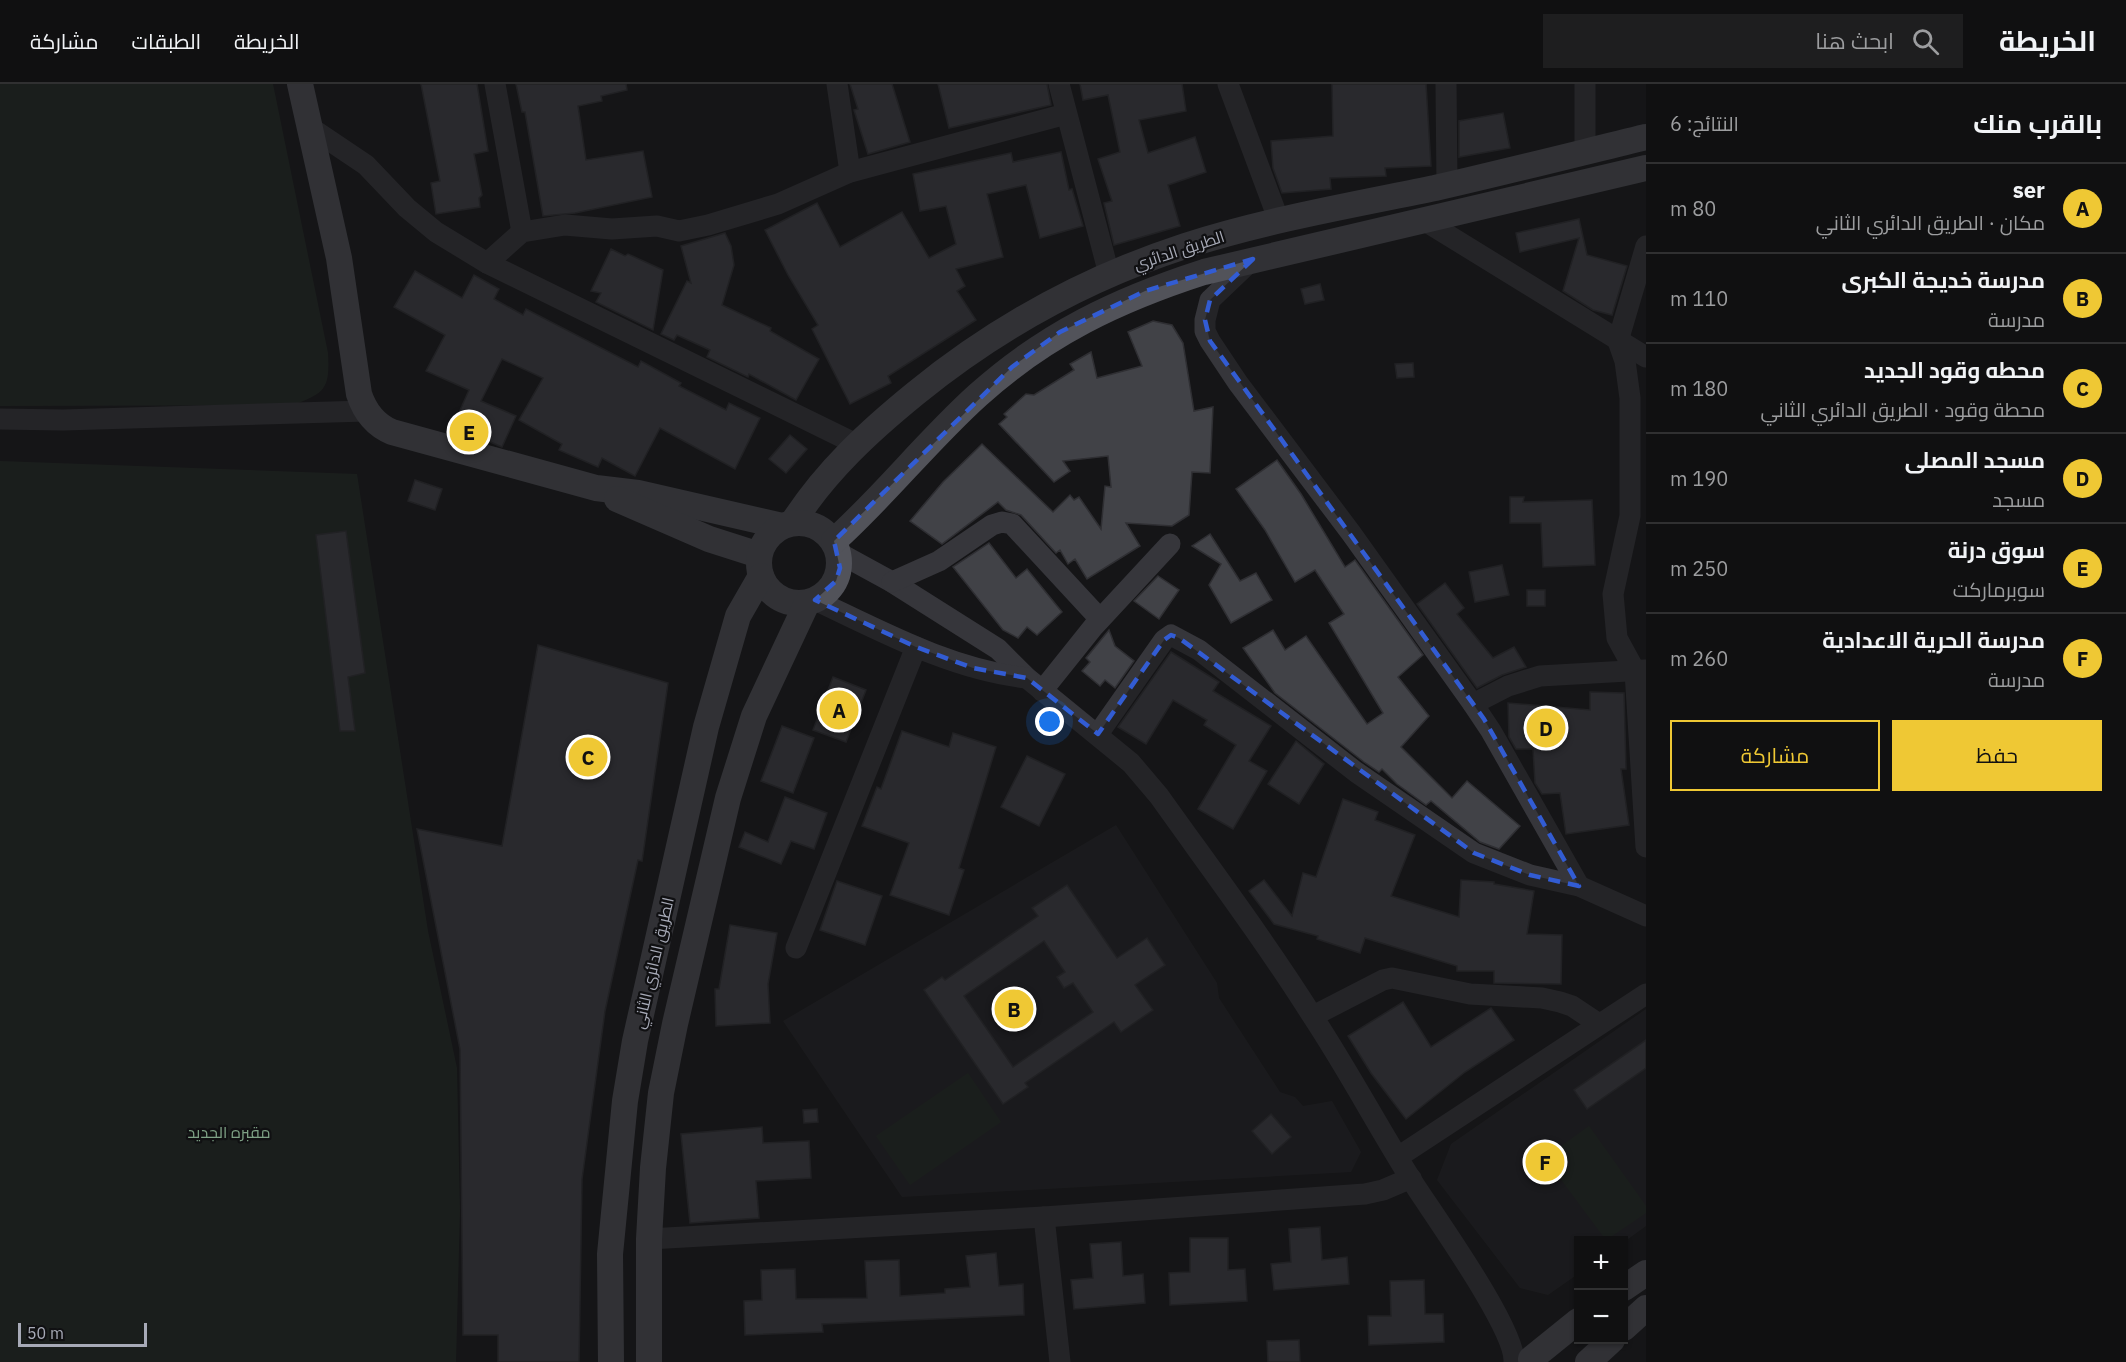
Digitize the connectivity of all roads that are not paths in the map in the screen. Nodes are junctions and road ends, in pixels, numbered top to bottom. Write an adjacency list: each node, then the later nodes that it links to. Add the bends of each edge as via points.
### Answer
1 (300, 84): 9 (main road)
2 (495, 84): 17 (street)
3 (837, 84): 13 (street)
4 (1059, 84): 8 (street)
5 (1228, 84): 15 (street)
6 (1446, 84): 14 (street)
7 (1585, 84): 11 (street)
8 (1066, 114): 13 (street); 21 (street)
9 (308, 126): 20 (street, via 366,165 436,232); 24 (main road, via 339,258 359,394)
10 (1646, 137): 11 (main road, الطريق الدائري)
11 (1585, 152): 14 (main road, الطريق الدائري)
12 (1646, 168): 16 (main road, الطريق الدائري)
13 (850, 172): 17 (street, via 778,204 679,231 657,226 612,229 565,225)
14 (1447, 185): 15 (main road, الطريق الدائري)
15 (1279, 221): 21 (main road, الطريق الدائري, via 1185,246)
16 (1425, 221): 19 (main road, الطريق الدائري); 22 (street)
17 (522, 232): 20 (street)
18 (1646, 246): 22 (street)
19 (1253, 259): 30 (main road, الطريق الدائري, via 1145,291 1060,332 977,396); 38 (street, via 1210,300 1205,320 1210,341)
20 (488, 262): 26 (street)
21 (1109, 274): 26 (main road, الطريق الدائري, via 1000,331 946,369)
22 (1618, 341): 23 (street); 36 (street, via 1630,398 1630,516 1616,576 1613,618 1621,649)
23 (1646, 357)
24 (366, 411): 25 (street); 27 (main road, via 392,432)
25 (0, 419)
26 (856, 444): 28 (main road, الطريق الدائري)
27 (596, 488): 28 (main road); 31 (main road)
28 (788, 524): 30 (main road, via 809,523 823,530); 31 (main road, via 767,537)
29 (1170, 544): 34 (street)
30 (836, 547): 32 (street); 33 (main road, via 840,567 836,581)
31 (760, 566): 33 (main road, via 768,589 779,598 792,603); 58 (main road, الطريق الدائري الثاني, via 738,616 706,727 635,1041 610,1254)
32 (892, 582): 34 (street, via 939,561 992,525 1006,522); 37 (street, via 998,649)
33 (811, 601): 35 (street); 50 (main road, الطريق الدائري الثاني, via 754,716 728,798 661,1093)
34 (1100, 619): 37 (street)
35 (916, 647): 37 (street); 43 (street)
36 (1641, 670): 38 (street, via 1540,676 1508,686); 40 (street)
37 (1034, 685): 39 (street)
38 (1473, 704): 41 (street)
39 (1098, 734): 41 (street, via 1171,635 1199,650 1356,772 1474,853 1530,875); 45 (street, via 1131,763 1159,796)
40 (1646, 847)
41 (1579, 886): 42 (street)
42 (1646, 916)
43 (796, 948)
44 (1646, 994): 46 (street)
45 (1313, 1016): 46 (street, via 1392,978 1470,994 1560,1002); 47 (street)
46 (1599, 1024): 47 (street)
47 (1398, 1157): 48 (street)
48 (1411, 1178): 49 (street, via 1365,1194); 57 (street)
49 (1044, 1217): 50 (street); 60 (street)
50 (649, 1239): 59 (main road, الطريق الدائري الثاني)
51 (1646, 1272): 52 (main road)
52 (1628, 1285)
53 (1646, 1308): 55 (main road)
54 (1574, 1324): 57 (main road)
55 (1628, 1324)
56 (1608, 1344): 61 (main road)
57 (1524, 1359)
58 (611, 1362)
59 (650, 1362)
60 (1060, 1362)
61 (1588, 1362)

